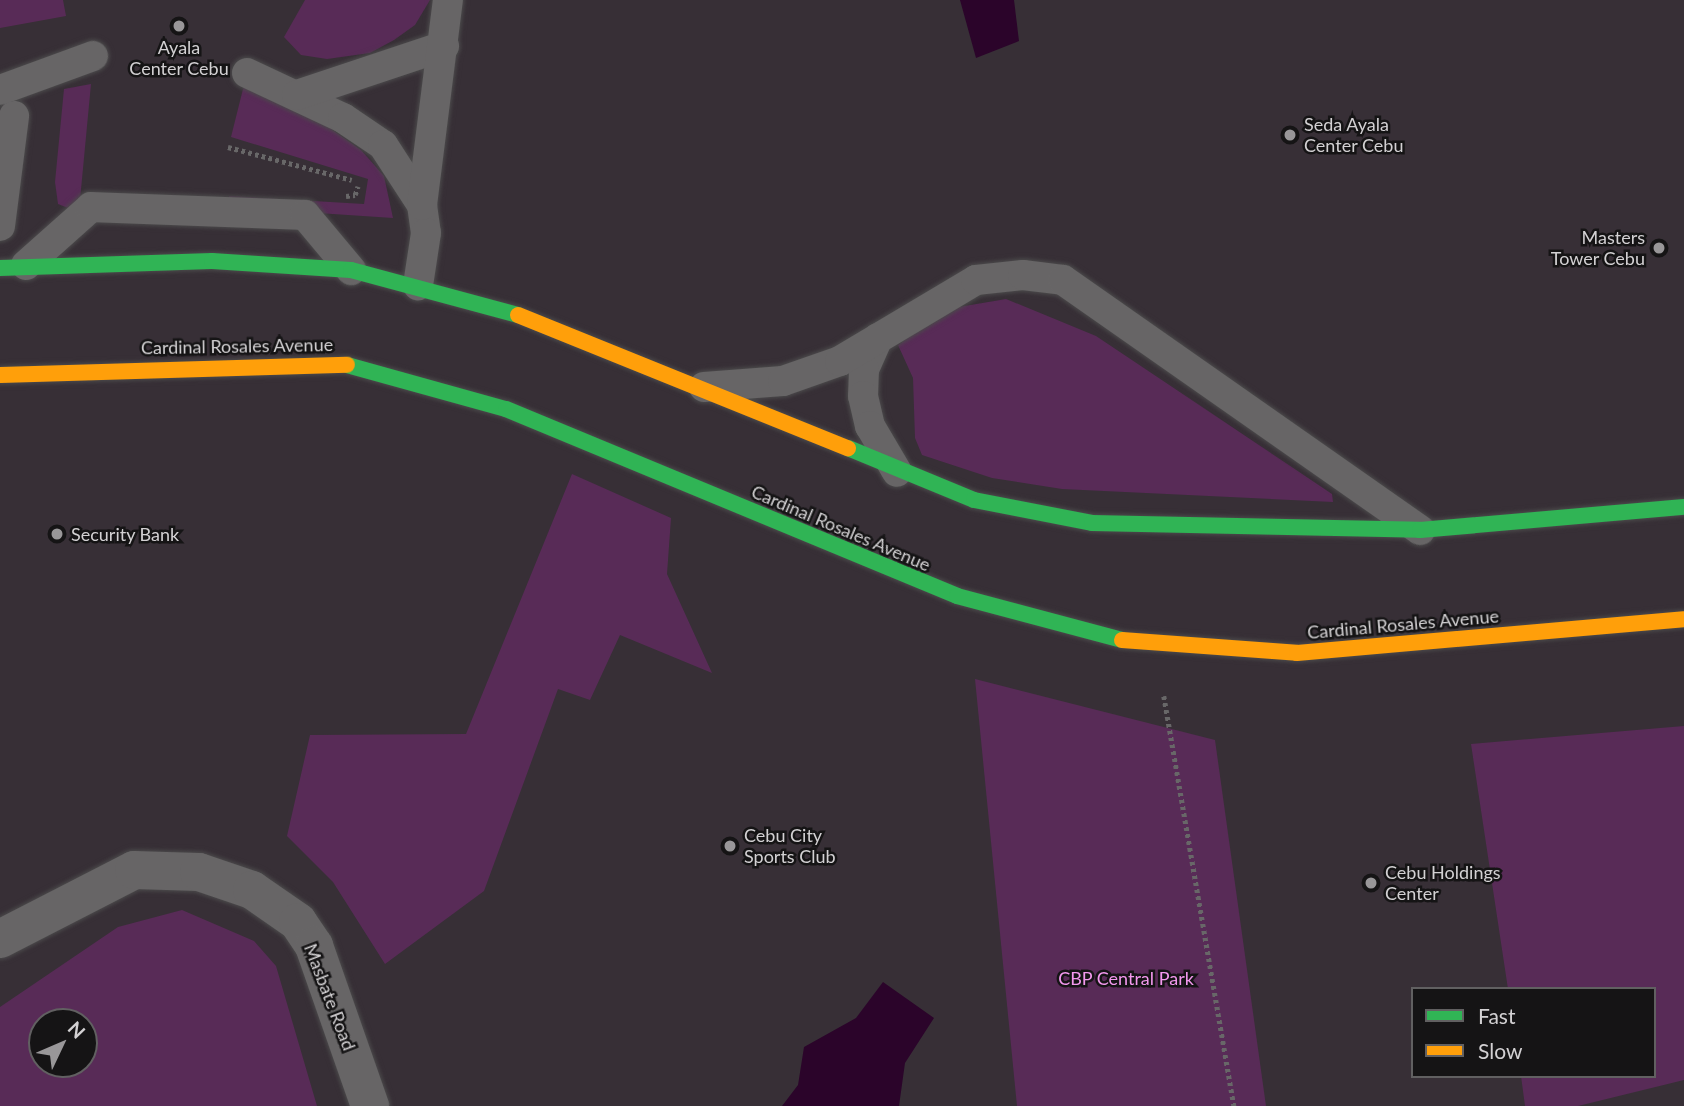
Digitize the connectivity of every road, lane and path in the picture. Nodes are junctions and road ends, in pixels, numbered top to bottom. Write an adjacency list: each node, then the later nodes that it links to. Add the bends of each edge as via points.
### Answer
1 (448, 0): 2 (lane)
2 (444, 46): 6 (lane); 8 (lane)
3 (93, 56): 5 (lane)
4 (247, 73): 6 (lane)
5 (0, 90)
6 (297, 95): 8 (lane, via 383,145)
7 (14, 116): 9 (lane)
8 (422, 205): 12 (lane, via 426,233)
9 (0, 226)
10 (13, 266): 11 (main road, via 212,261); 11 (lane, via 90,207 305,215)
11 (351, 270): 12 (main road)
12 (418, 285): 15 (main road, via 539,322)
13 (878, 338): 15 (lane, via 783,381); 16 (lane, via 864,369 863,396 870,426); 18 (lane, via 976,280 1023,275 1063,280)
14 (0, 374): 19 (main road, Cardinal Rosales Avenue, via 344,364 506,409 957,596 1060,628 1151,645 1297,653)
15 (704, 387): 16 (main road)
16 (897, 472): 18 (main road, via 974,500 1092,523)
17 (1684, 507): 18 (main road)
18 (1420, 530)
19 (1684, 619)
20 (1164, 696): 23 (path)
21 (0, 939): 22 (street, Masbate Road, via 134,870 200,872 252,890 298,922 314,946)
22 (370, 1106)
23 (1234, 1106)

